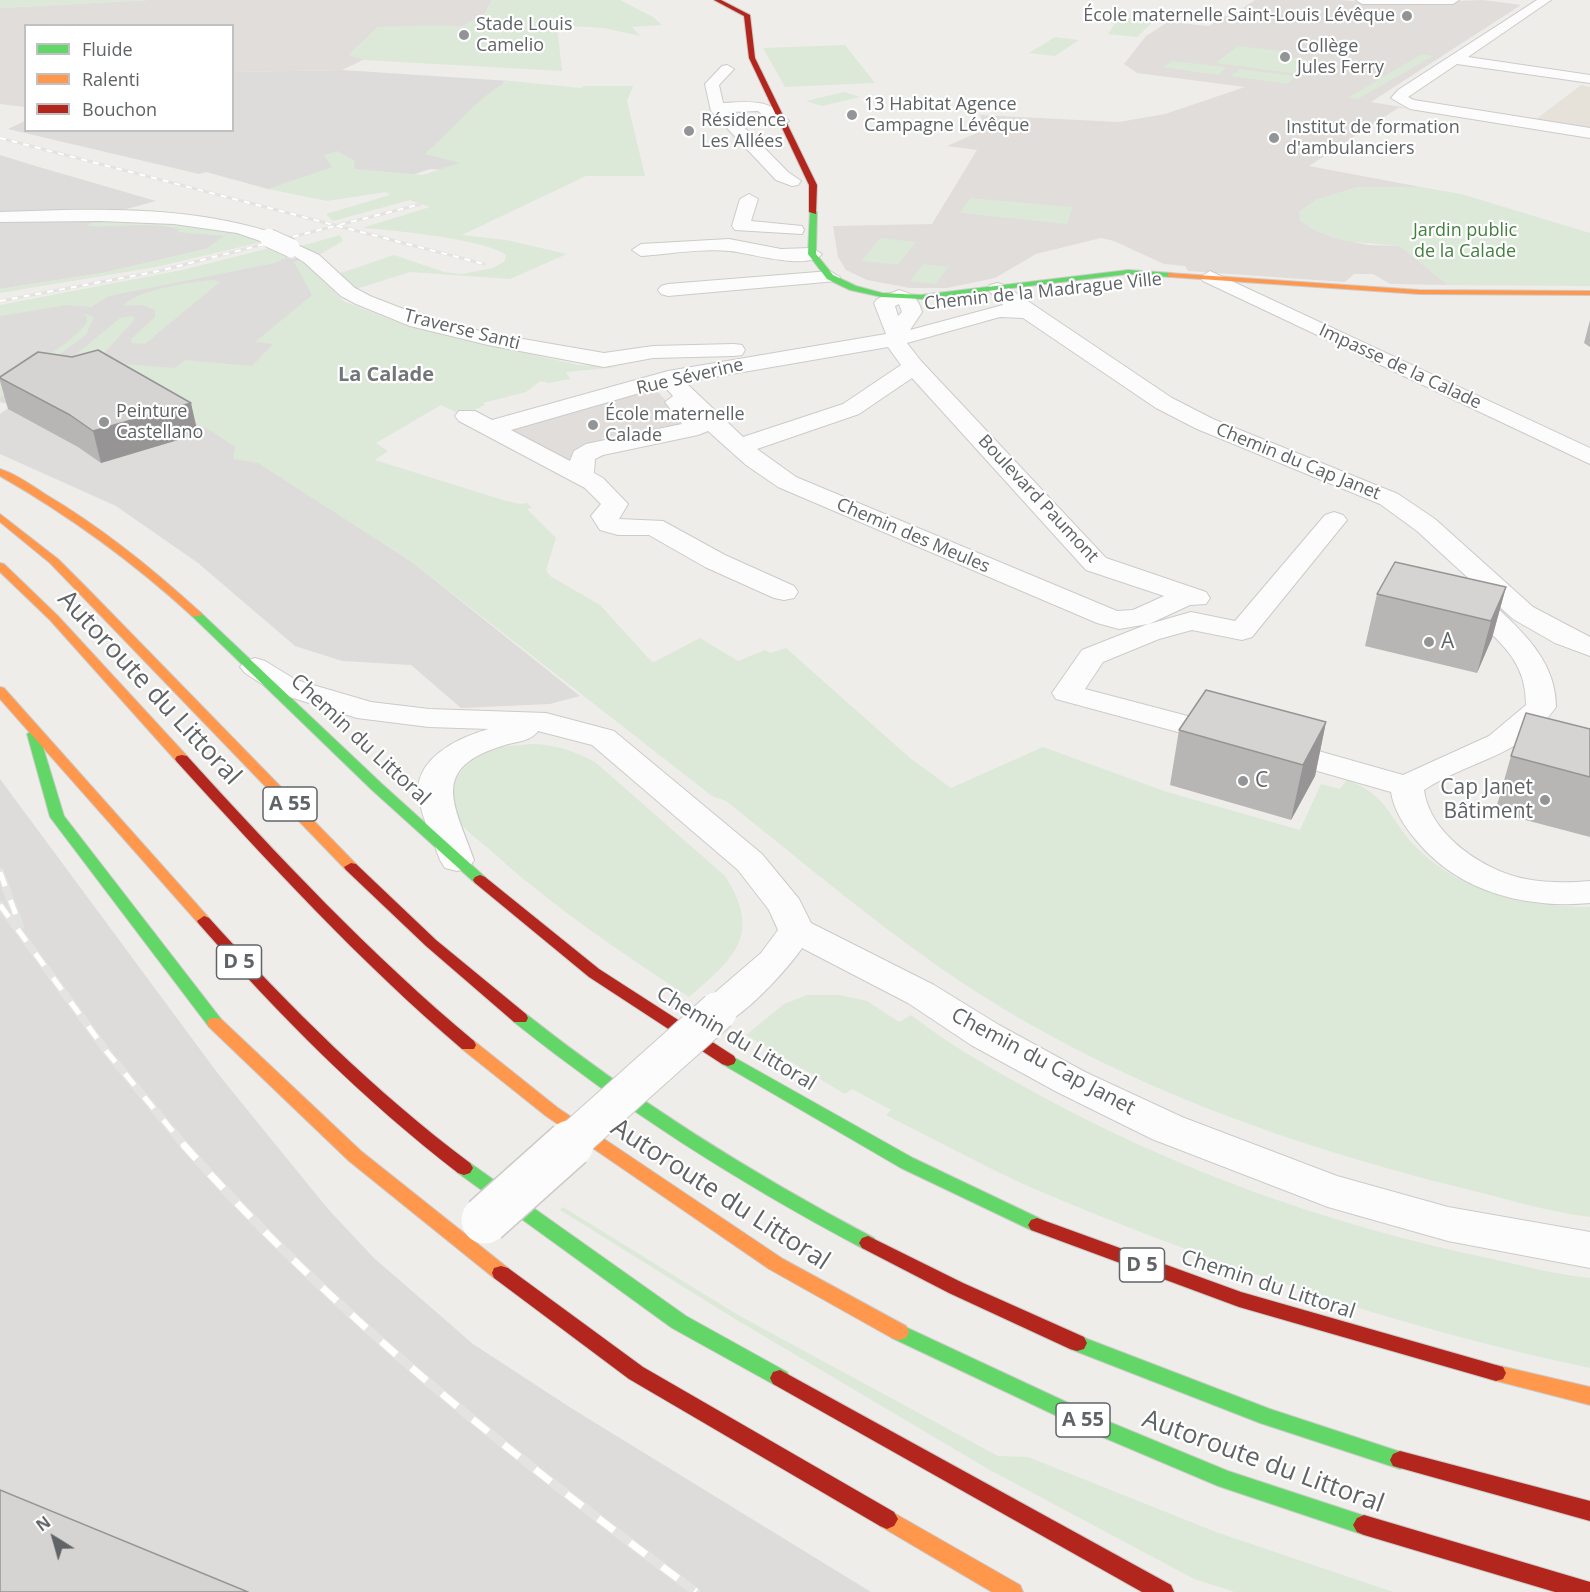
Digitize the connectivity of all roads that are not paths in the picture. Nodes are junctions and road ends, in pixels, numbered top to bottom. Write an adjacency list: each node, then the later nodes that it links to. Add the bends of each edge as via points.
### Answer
1 (704, 0): 7 (main road, via 725,20)
2 (717, 0): 7 (main road, via 736,8)
3 (1362, 0): 6 (street)
4 (1453, 0): 6 (street)
5 (1545, 0): 9 (street)
6 (1395, 1)
7 (748, 20): 17 (main road, via 753,58)
8 (736, 50): 15 (main road)
9 (1455, 60): 12 (street); 18 (street, via 1399,98 1410,104)
10 (1590, 61): 12 (street)
11 (727, 69): 16 (street, via 712,84)
12 (1568, 76): 13 (street); 14 (street)
13 (1590, 79)
14 (1554, 87)
15 (759, 106): 16 (street); 17 (street, via 768,109)
16 (716, 108): 19 (street)
17 (779, 126): 19 (street, via 784,141); 21 (main road)
18 (1590, 133)
19 (751, 144): 22 (street)
20 (781, 156): 21 (street, via 793,163 799,174); 22 (main road)
21 (810, 178): 27 (main road, via 813,185)
22 (794, 189)
23 (749, 199): 25 (street, via 741,226)
24 (0, 217): 36 (street, Traverse Santi, bridge, via 128,217 228,225 291,248 312,259 348,292 417,322 604,360 678,351)
25 (795, 223): 27 (main road)
26 (641, 250): 27 (street, via 729,245 782,255)
27 (802, 254): 29 (main road, Chemin de la Madrague Ville); 29 (main road, Chemin de la Madrague Ville)
28 (1201, 277): 31 (main road, Chemin de la Madrague Ville, via 1419,292); 32 (main road, Chemin de la Madrague Ville); 42 (street, Impasse de la Calade)
29 (821, 278): 30 (street); 33 (main road, Chemin de la Madrague Ville); 33 (main road, Chemin de la Madrague Ville, via 835,292)
30 (668, 290)
31 (1590, 293)
32 (1002, 294): 33 (main road, Chemin de la Madrague Ville); 34 (street, Chemin du Cap Janet)
33 (898, 302): 35 (street, Boulevard Paumont, via 885,311); 35 (street, via 912,312)
34 (1028, 312): 35 (street, Chemin de la Madrague Ville, via 999,311); 47 (street, Chemin du Cap Janet, via 1164,403 1204,424 1389,499)
35 (895, 336): 36 (street, Rue Séverine); 37 (street, Boulevard Paumont)
36 (804, 353): 38 (street, Rue Séverine)
37 (913, 366): 41 (street, via 852,408); 50 (street, Boulevard Paumont, via 1096,564)
38 (662, 380): 40 (street, Rue Séverine); 41 (street, Chemin des Meules); 44 (street, via 698,428 595,448 583,456)
39 (467, 416): 40 (street)
40 (490, 428): 44 (street)
41 (741, 447): 50 (street, Chemin des Meules, via 787,482 1107,617 1139,618)
42 (1590, 457)
43 (0, 472): 53 (main road, Chemin du Littoral / D 5, via 70,512 141,564)
44 (581, 476): 49 (street, via 615,504 604,516 609,524 654,526 715,561)
45 (0, 517): 64 (main road, Autoroute du Littoral / A 55, via 54,561 355,872 430,942 595,1076 689,1140 825,1221 984,1302 1151,1374 1331,1438 1502,1490)
46 (1334, 520): 51 (street)
47 (1445, 544): 52 (street, Chemin du Cap Janet, via 1523,613); 57 (street, via 1444,560 1455,579 1533,663 1541,677 1541,707 1500,743 1421,776)
48 (0, 566): 67 (main road, Autoroute du Littoral / A 55, via 54,618 308,897 425,1010 552,1112 776,1264 960,1364 1225,1479 1394,1535)
49 (784, 592)
50 (1187, 596): 51 (street, Boulevard Paumont)
51 (1253, 615): 57 (street, via 1242,631 1191,621 1092,656 1067,693)
52 (1590, 647)
53 (251, 665): 56 (street, via 285,686 368,711 412,717 546,722); 58 (main road, Chemin du Littoral / D 5)
54 (0, 691): 55 (main road)
55 (31, 726): 61 (main road, via 57,817 220,1030 355,1156); 66 (main road, D 5, via 253,977 332,1057 425,1140 679,1322)
56 (578, 729): 58 (street, via 528,730 488,738 445,765 438,773 435,797); 60 (street, via 603,738 750,862 786,907)
57 (1407, 786): 59 (street, via 1408,803 1426,831 1452,858 1467,867 1487,878 1533,892)
58 (457, 860): 63 (main road, Chemin du Littoral / D 5, via 536,928 661,1020 899,1160 1031,1223 1320,1325 1429,1357)
59 (1590, 892)
60 (796, 930): 61 (street, bridge, via 774,962); 62 (street, Chemin du Cap Janet, via 921,994 1071,1082 1167,1128 1328,1190 1448,1224)
61 (472, 1231): 65 (main road, via 535,1300 636,1372)
62 (1590, 1250)
63 (1590, 1396)
64 (1590, 1511)
65 (1012, 1592)
66 (1163, 1592)
67 (1590, 1592)

